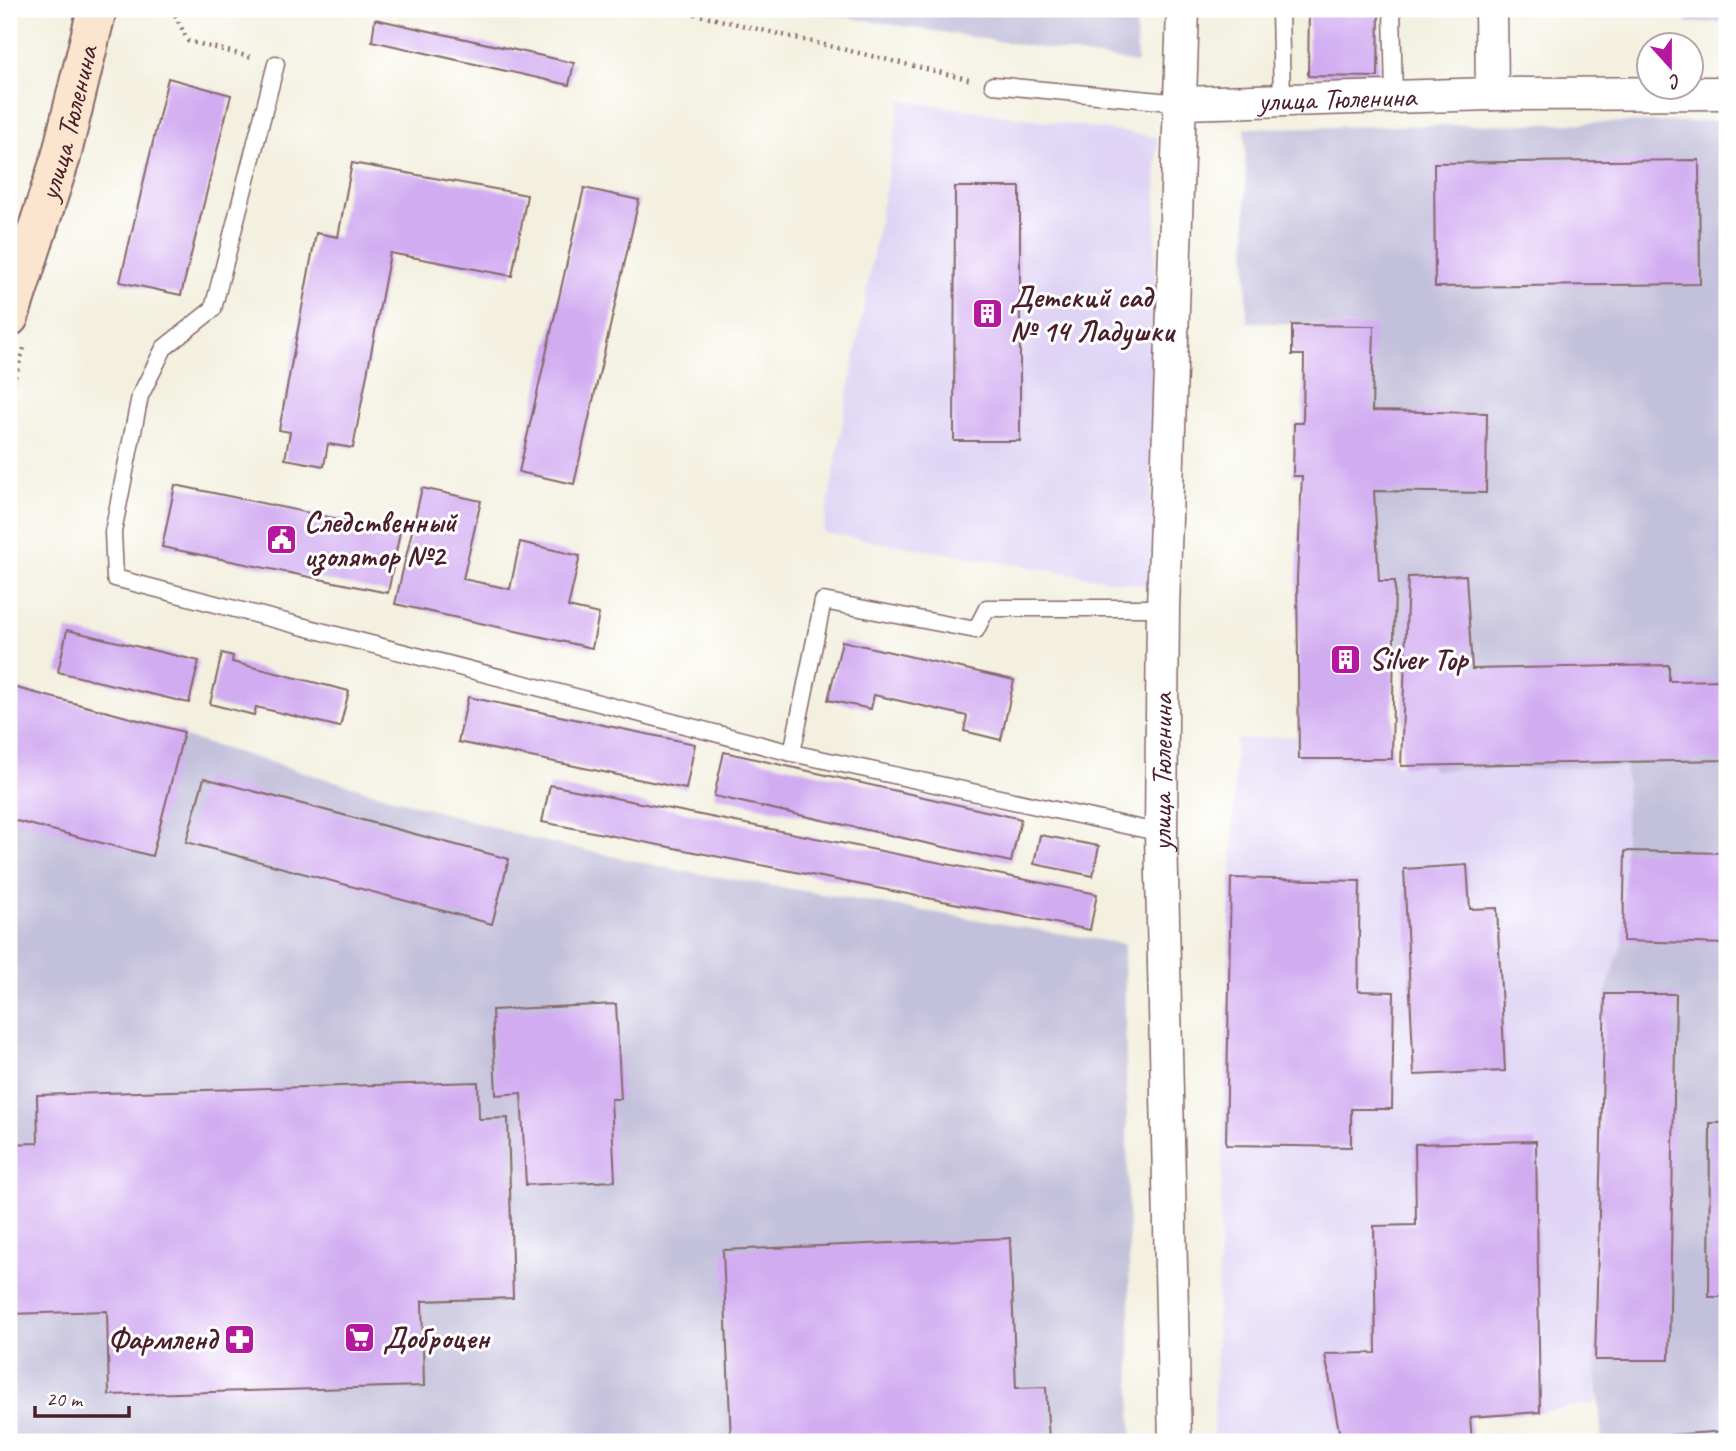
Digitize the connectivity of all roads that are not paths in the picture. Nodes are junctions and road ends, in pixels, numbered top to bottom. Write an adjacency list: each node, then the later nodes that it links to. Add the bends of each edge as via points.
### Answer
1 (97, 9): 13 (street, улица Тюленина, via 61,157)
2 (1183, 9): 12 (street, улица Тюленина)
3 (1280, 9): 11 (lane)
4 (1392, 9): 10 (lane)
5 (1491, 9): 9 (street)
6 (276, 64): 15 (lane, via 213,309 164,348 140,396 113,532 115,578)
7 (993, 85): 12 (lane)
8 (1727, 93): 9 (street, улица Тюленина)
9 (1492, 94): 10 (street, улица Тюленина)
10 (1394, 98): 11 (street, улица Тюленина)
11 (1282, 100): 12 (street, улица Тюленина)
12 (1181, 103): 14 (street, улица Тюленина)
13 (9, 317)
14 (1163, 608): 15 (lane, via 987,608 976,630 823,601); 16 (street, улица Тюленина)
15 (792, 753): 16 (lane)
16 (1161, 833): 17 (street, улица Тюленина)
17 (1175, 1442)

